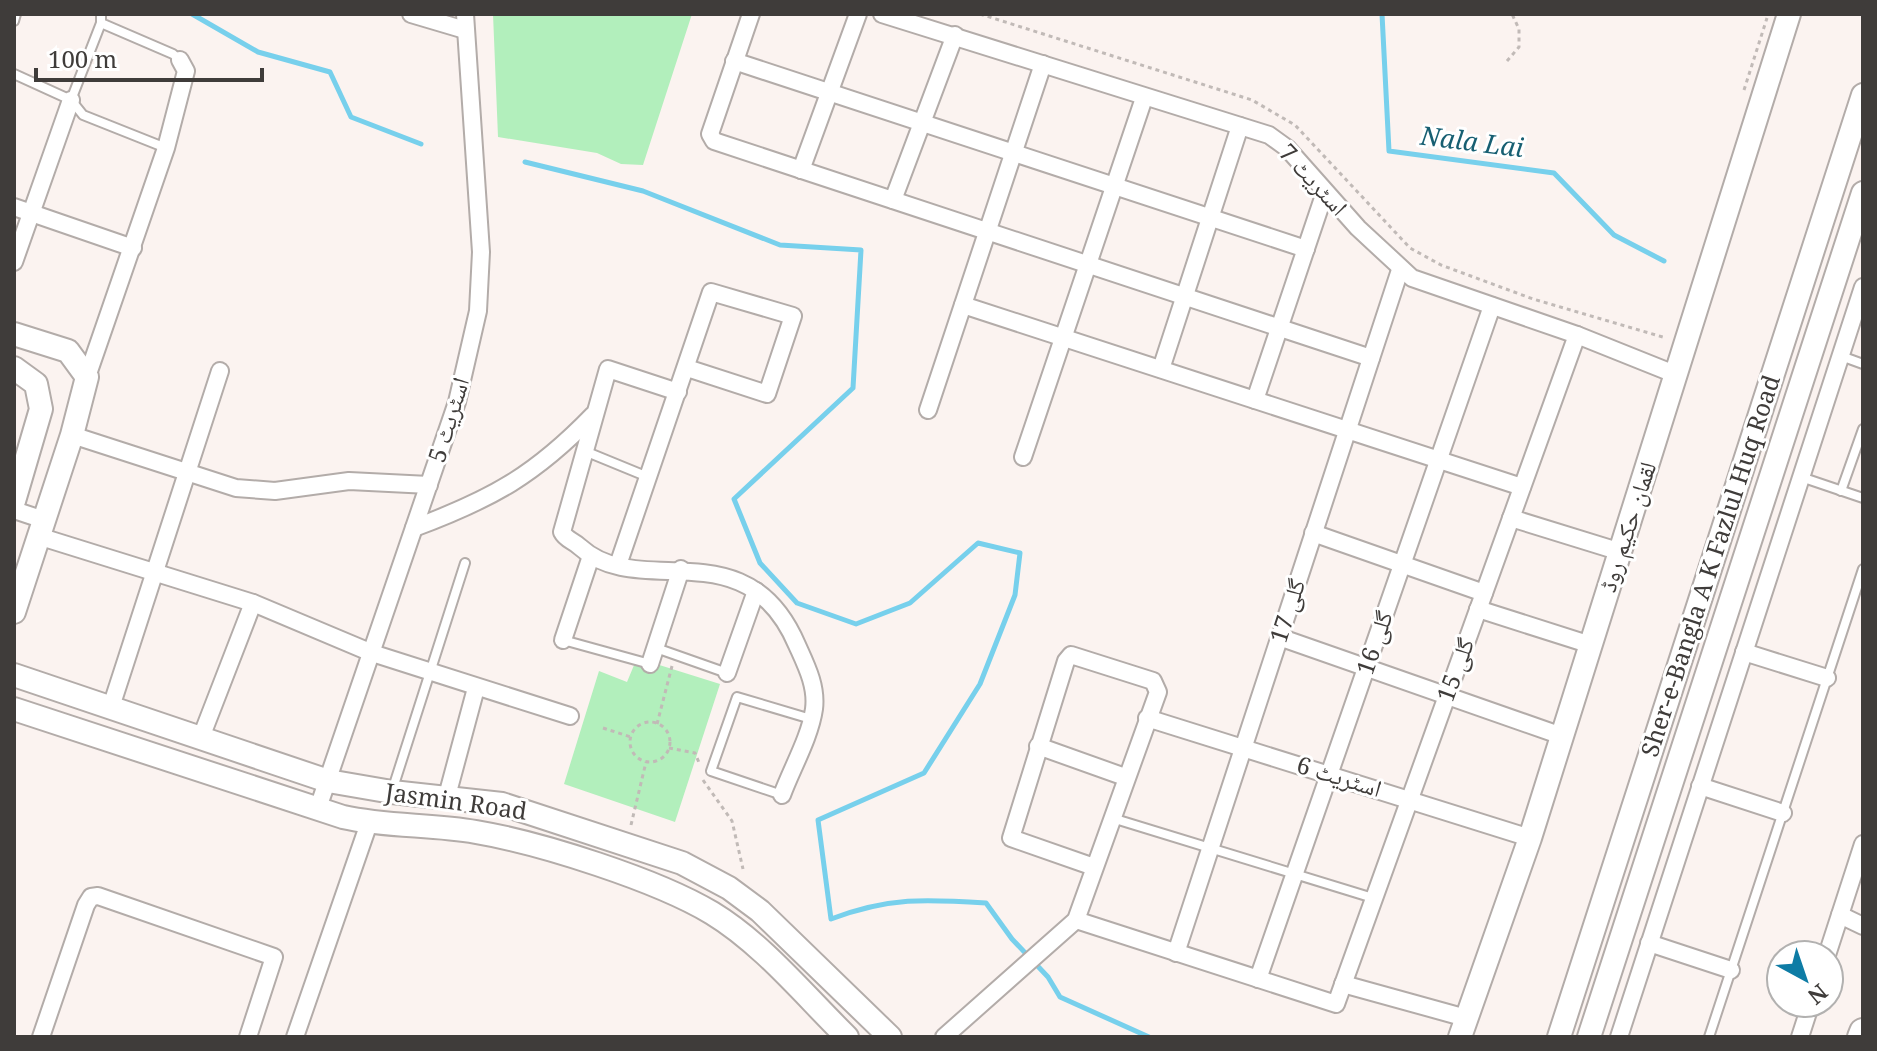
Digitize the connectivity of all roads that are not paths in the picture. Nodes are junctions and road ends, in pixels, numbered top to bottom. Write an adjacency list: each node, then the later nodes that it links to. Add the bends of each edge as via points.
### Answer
1 (16, 14): 8 (lane)
2 (411, 14): 9 (street)
3 (751, 14): 12 (street)
4 (858, 14): 15 (street)
5 (882, 14): 10 (street, اسٹریٹ 7)
6 (1789, 14): 53 (street, لقمان حکیم روڈ)
7 (101, 18): 11 (lane); 18 (lane)
8 (14, 21)
9 (465, 22): 67 (street, اسٹریٹ 5, via 473,108 478,311)
10 (955, 35): 13 (street, اسٹریٹ 7); 19 (street)
11 (180, 60): 21 (street, via 186,71)
12 (734, 61): 15 (street); 23 (street, via 710,138)
13 (1043, 64): 17 (street, اسٹریٹ 7); 22 (street)
14 (14, 74): 18 (lane)
15 (829, 93): 19 (street); 23 (street)
16 (1863, 95): 123 (street, Sher-e-Bangla A K Fazlul Huq Road)
17 (1144, 98): 20 (street, اسٹریٹ 7); 24 (street)
18 (71, 100): 21 (lane, via 83,115); 29 (street)
19 (922, 123): 22 (street); 27 (street)
20 (1240, 126): 25 (street, اسٹریٹ 7, via 1269,135 1287,148); 30 (street)
21 (166, 148): 32 (street)
22 (1013, 153): 24 (street); 31 (street)
23 (801, 170): 27 (street)
24 (1114, 186): 30 (street); 35 (street)
25 (1325, 192): 33 (street); 36 (street, اسٹریٹ 7)
26 (1863, 193): 126 (street, Sher-e-Bangla A K Fazlul Huq Road)
27 (893, 200): 31 (street)
28 (14, 207): 29 (street)
29 (31, 213): 32 (street); 34 (street)
30 (1210, 217): 33 (street); 38 (street)
31 (987, 231): 35 (street); 39 (street)
32 (133, 248): 52 (street)
33 (1306, 249): 41 (street)
34 (14, 262)
35 (1088, 265): 38 (street); 44 (street)
36 (1400, 270): 40 (street, اسٹریٹ 7); 46 (street, گلی 17)
37 (1863, 287): 45 (street)
38 (1185, 296): 41 (street); 50 (street)
39 (963, 305): 44 (street); 56 (street)
40 (1492, 306): 43 (street, اسٹریٹ 7); 63 (street, گلی 16)
41 (1279, 328): 46 (street); 55 (street)
42 (14, 334): 52 (street, via 68,351)
43 (1577, 335): 53 (street, اسٹریٹ 7); 68 (street, گلی 15)
44 (1064, 338): 50 (street); 62 (street)
45 (1841, 356): 47 (lane); 66 (street)
46 (1371, 358): 59 (street, گلی 17)
47 (1863, 364)
48 (687, 368): 48 (street, via 711,292 793,316 767,394); 54 (street)
49 (16, 369): 71 (street, via 36,384 41,409)
50 (1161, 369): 55 (street)
51 (220, 371): 64 (street)
52 (86, 373): 60 (street)
53 (1677, 375): 78 (street, لقمان حکیم روڈ)
54 (678, 392): 57 (street, via 608,369); 65 (street)
55 (1255, 400): 59 (street)
56 (928, 410)
57 (593, 415): 61 (street); 75 (street, via 553,457 527,475)
58 (1863, 429): 69 (lane)
59 (1347, 430): 63 (street); 76 (street, گلی 17)
60 (72, 435): 64 (street); 74 (street)
61 (587, 452): 65 (lane); 77 (street, via 562,532)
62 (1023, 457)
63 (1438, 460): 68 (street); 80 (street, گلی 16)
64 (188, 475): 67 (street, via 236,488 275,491 349,481); 84 (street)
65 (649, 477): 81 (street)
66 (1801, 477): 69 (lane); 94 (street)
67 (429, 485): 75 (street, اسٹریٹ 5)
68 (1522, 487): 73 (street, گلی 15)
69 (1841, 491): 70 (lane)
70 (1863, 498)
71 (14, 501)
72 (14, 510): 74 (street)
73 (1511, 518): 78 (street); 86 (street, گلی 15)
74 (41, 528): 84 (street); 89 (street)
75 (414, 528): 95 (street, اسٹریٹ 5)
76 (1313, 533): 80 (street); 90 (street, گلی 17)
77 (584, 552): 81 (street); 91 (street)
78 (1621, 552): 92 (street, لقمان حکیم روڈ)
79 (465, 563): 98 (lane)
80 (1402, 564): 86 (street); 97 (street, گلی 16)
81 (618, 565): 82 (street)
82 (681, 569): 85 (street); 93 (street)
83 (1863, 569): 101 (lane)
84 (156, 573): 87 (street); 105 (street)
85 (756, 591): 99 (street); 108 (street, via 779,609 793,635 811,678)
86 (1484, 593): 88 (street, گلی 15)
87 (253, 603): 95 (street); 110 (street)
88 (1478, 609): 92 (street); 103 (street, گلی 15)
89 (14, 612)
90 (1279, 637): 97 (street); 112 (street, گلی 17)
91 (563, 640): 96 (lane)
92 (1591, 645): 109 (street, لقمان حکیم روڈ)
93 (656, 648): 96 (street); 99 (lane)
94 (1744, 652): 101 (street); 116 (street)
95 (372, 653): 98 (street); 115 (street, اسٹریٹ 5)
96 (650, 664)
97 (1366, 668): 103 (street); 113 (street, گلی 16)
98 (430, 672): 102 (street); 117 (lane)
99 (727, 673)
100 (14, 675): 105 (street, Jasmin Road)
101 (1827, 678): 122 (lane)
102 (476, 688): 106 (street); 119 (street)
103 (1447, 696): 109 (street); 120 (street, گلی 15)
104 (14, 709): 121 (street, Jasmin Road)
105 (110, 710): 110 (street, Jasmin Road)
106 (570, 716)
107 (1147, 718): 111 (street, via 1158,685 1071,655); 112 (street, اسٹریٹ 6); 114 (street)
108 (811, 719): 118 (street); 118 (lane, via 737,697 711,771)
109 (1562, 736): 128 (street, لقمان حکیم روڈ)
110 (200, 740): 115 (street, Jasmin Road)
111 (1038, 746): 114 (street); 131 (street, via 1011,838)
112 (1243, 747): 113 (street, اسٹریٹ 6); 130 (street, گلی 17)
113 (1329, 775): 120 (street, اسٹریٹ 6); 132 (street, گلی 16)
114 (1125, 777): 124 (street)
115 (328, 781): 117 (street, Jasmin Road); 121 (street, اسٹریٹ 5)
116 (1700, 786): 122 (street); 127 (street)
117 (392, 792): 119 (street, Jasmin Road)
118 (782, 795)
119 (447, 796): 148 (street, Jasmin Road, via 535,812 706,874 760,911)
120 (1410, 798): 128 (street, اسٹریٹ 6); 133 (street, گلی 15)
121 (318, 808): 125 (street, Jasmin Road)
122 (1783, 813): 140 (lane)
123 (1631, 815): 126 (street); 150 (street, Sher-e-Bangla A K Fazlul Huq Road)
124 (1112, 818): 130 (lane); 131 (street)
125 (369, 823): 146 (street); 147 (street, Jasmin Road, via 480,832 665,890 737,932)
126 (1657, 826): 127 (street); 151 (street, Sher-e-Bangla A K Fazlul Huq Road)
127 (1684, 837): 138 (street)
128 (1530, 838): 143 (street, لقمان حکیم روڈ)
129 (1863, 844): 134 (street)
130 (1210, 848): 132 (lane); 139 (street, گلی 17)
131 (1094, 867): 135 (street)
132 (1295, 874): 133 (lane); 141 (street, گلی 16)
133 (1374, 898): 142 (street, گلی 15)
134 (1840, 915): 136 (street); 137 (street)
135 (1076, 920): 139 (street); 149 (street)
136 (1863, 926)
137 (1832, 939)
138 (1649, 943): 140 (street); 152 (street)
139 (1176, 953): 141 (street)
140 (1731, 970): 153 (lane)
141 (1258, 979): 142 (street, گلی 15, via 1336,1004)
142 (1343, 984): 143 (street)
143 (1463, 1028)
144 (41, 1037): 145 (street, via 86,905 98,896 274,957)
145 (248, 1037)
146 (295, 1037)
147 (847, 1037)
148 (890, 1037)
149 (944, 1037)
150 (1559, 1037)
151 (1589, 1037)
152 (1619, 1037)
153 (1709, 1037)

